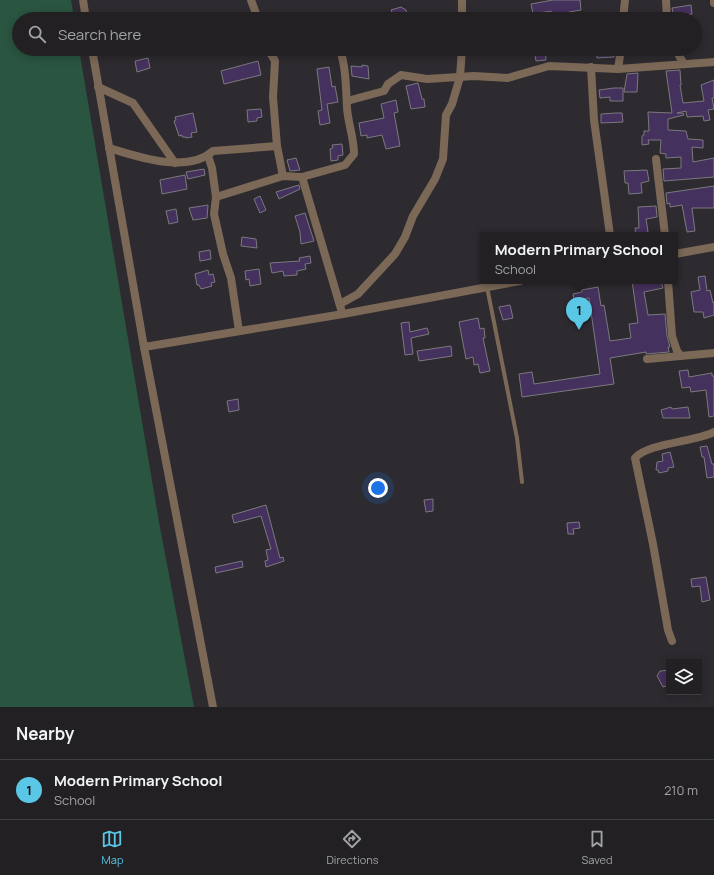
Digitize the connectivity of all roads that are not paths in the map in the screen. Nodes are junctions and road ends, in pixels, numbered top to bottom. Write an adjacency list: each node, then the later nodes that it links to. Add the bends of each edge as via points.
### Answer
1 (83, 0): 8 (street)
2 (251, 0): 9 (street)
3 (462, 0): 10 (street)
4 (625, 0): 11 (street)
5 (666, 0): 12 (street)
6 (714, 0): 7 (street)
7 (714, 3)
8 (85, 12)
9 (255, 12)
10 (462, 12)
11 (624, 12)
12 (667, 12)
13 (714, 53): 20 (street)
14 (93, 56): 25 (street)
15 (270, 56): 27 (street, via 275,61 273,97)
16 (342, 56): 26 (street)
17 (462, 56): 24 (street)
18 (620, 56): 23 (street)
19 (679, 56): 21 (street)
20 (712, 62): 21 (street)
21 (684, 64): 23 (street)
22 (591, 67): 23 (street); 24 (street, via 549,66 508,78); 35 (street, via 594,120)
23 (618, 69)
24 (460, 77): 26 (street, via 427,79 401,75 388,84 384,91); 42 (street, via 446,115 443,159 435,179 413,216 405,237 395,254 358,294)
25 (98, 88): 28 (street); 31 (street, via 133,103)
26 (347, 101): 33 (street, via 354,154 345,165)
27 (277, 146): 29 (street, via 213,151); 32 (street)
28 (109, 148): 31 (street, via 140,157); 45 (street)
29 (208, 156): 31 (street); 34 (street)
30 (656, 159): 36 (street)
31 (176, 163)
32 (283, 176): 33 (street); 34 (street)
33 (302, 177): 42 (street)
34 (216, 197): 44 (street, via 214,214 230,278)
35 (610, 232)
36 (665, 232)
37 (714, 248): 38 (street)
38 (678, 254)
39 (504, 284): 41 (street)
40 (668, 284): 47 (street, via 672,336)
41 (487, 287): 43 (street); 50 (lane, via 517,438)
42 (340, 304): 43 (street)
43 (343, 314): 44 (street)
44 (239, 331): 45 (street)
45 (144, 347): 52 (street)
46 (714, 353): 47 (street)
47 (682, 356): 48 (street)
48 (647, 359)
49 (714, 432): 51 (street, via 645,451 635,458)
50 (522, 482)
51 (672, 642)
52 (214, 707)

